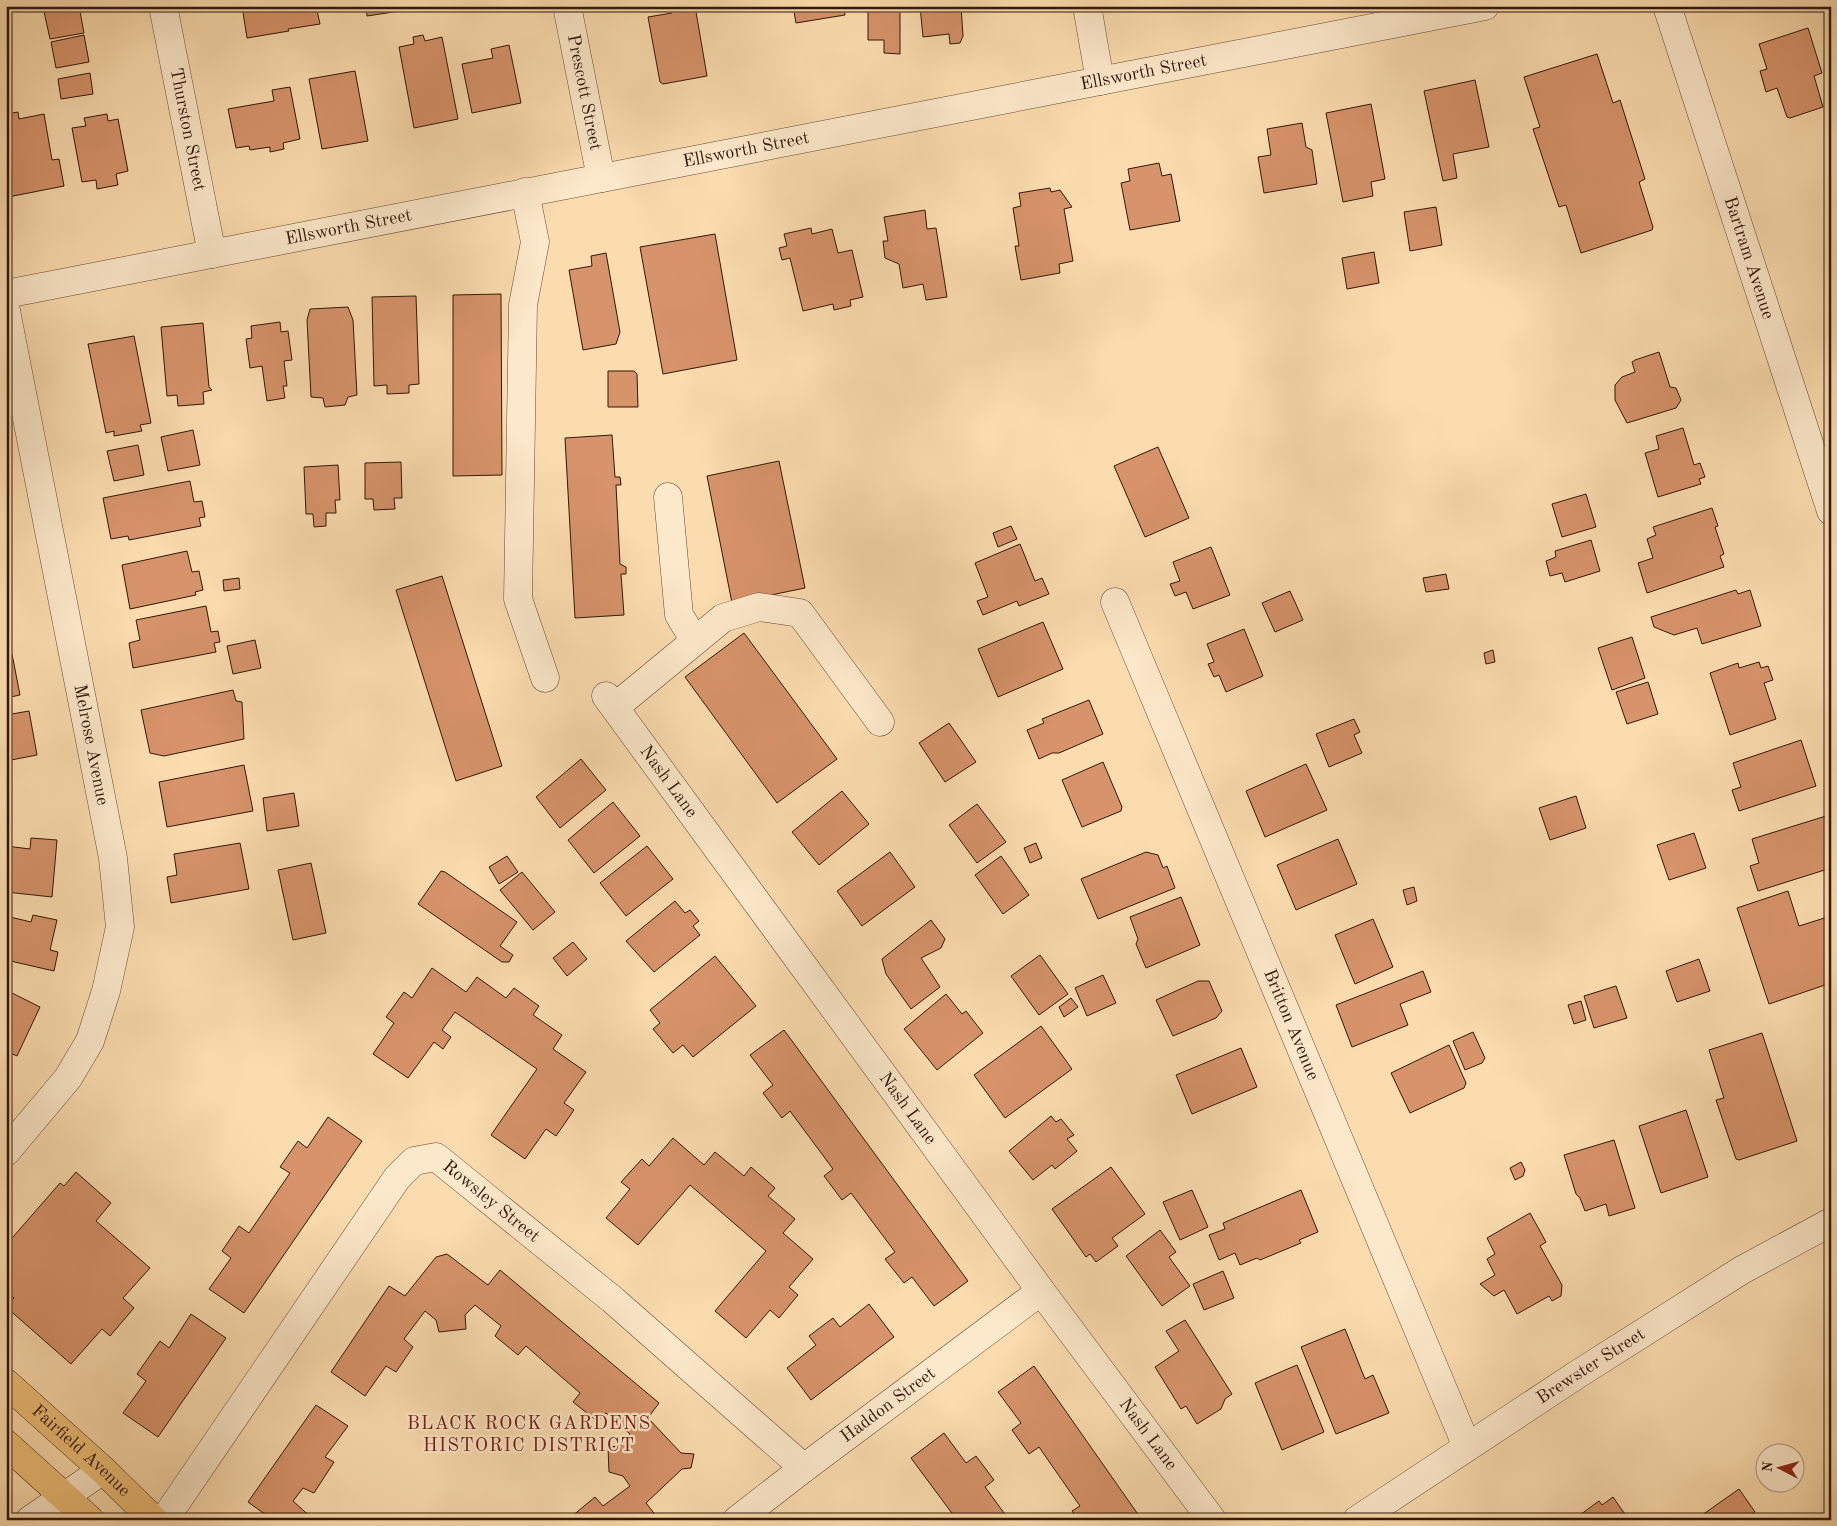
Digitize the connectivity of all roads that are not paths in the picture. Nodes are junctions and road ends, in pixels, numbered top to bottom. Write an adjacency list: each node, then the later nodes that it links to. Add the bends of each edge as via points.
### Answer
1 (163, 6): 9 (street, Thurston Street)
2 (567, 6): 7 (street, Prescott Street)
3 (1087, 6): 6 (street)
4 (1485, 6): 6 (street, Ellsworth Street)
5 (1667, 6): 13 (street, Bartram Avenue)
6 (1100, 81): 7 (street, Ellsworth Street)
7 (601, 178): 8 (street, Ellsworth Street)
8 (525, 192): 9 (street, Ellsworth Street); 16 (street, via 535,242 523,305 518,599)
9 (212, 254): 10 (street, Ellsworth Street)
10 (6, 294)
11 (6, 311): 18 (street, Melrose Avenue, via 114,858 120,927 106,991 90,1041 68,1078)
12 (668, 497): 15 (street, via 679,615)
13 (1831, 511)
14 (1115, 602): 23 (street, Britton Avenue)
15 (695, 641): 17 (street, via 723,618 759,608 800,613); 20 (street, Nash Lane, via 610,702)
16 (545, 678)
17 (880, 722)
18 (6, 1152)
19 (1831, 1222): 23 (street, Brewster Street, via 1742,1270)
20 (1041, 1291): 24 (street, Haddon Street); 32 (street, Nash Lane)
21 (6, 1383): 25 (main road, Fairfield Avenue)
22 (6, 1444): 26 (main road)
23 (1467, 1447): 33 (street, Brewster Street)
24 (804, 1468): 30 (street, Rowsley Street, via 613,1300 436,1157 414,1161 397,1178); 31 (street, Haddon Street)
25 (103, 1470): 26 (street); 29 (main road, Fairfield Avenue)
26 (64, 1496): 27 (street); 28 (main road)
27 (30, 1520)
28 (90, 1520)
29 (154, 1520)
30 (164, 1520)
31 (737, 1520)
32 (1212, 1520)
33 (1357, 1520)

